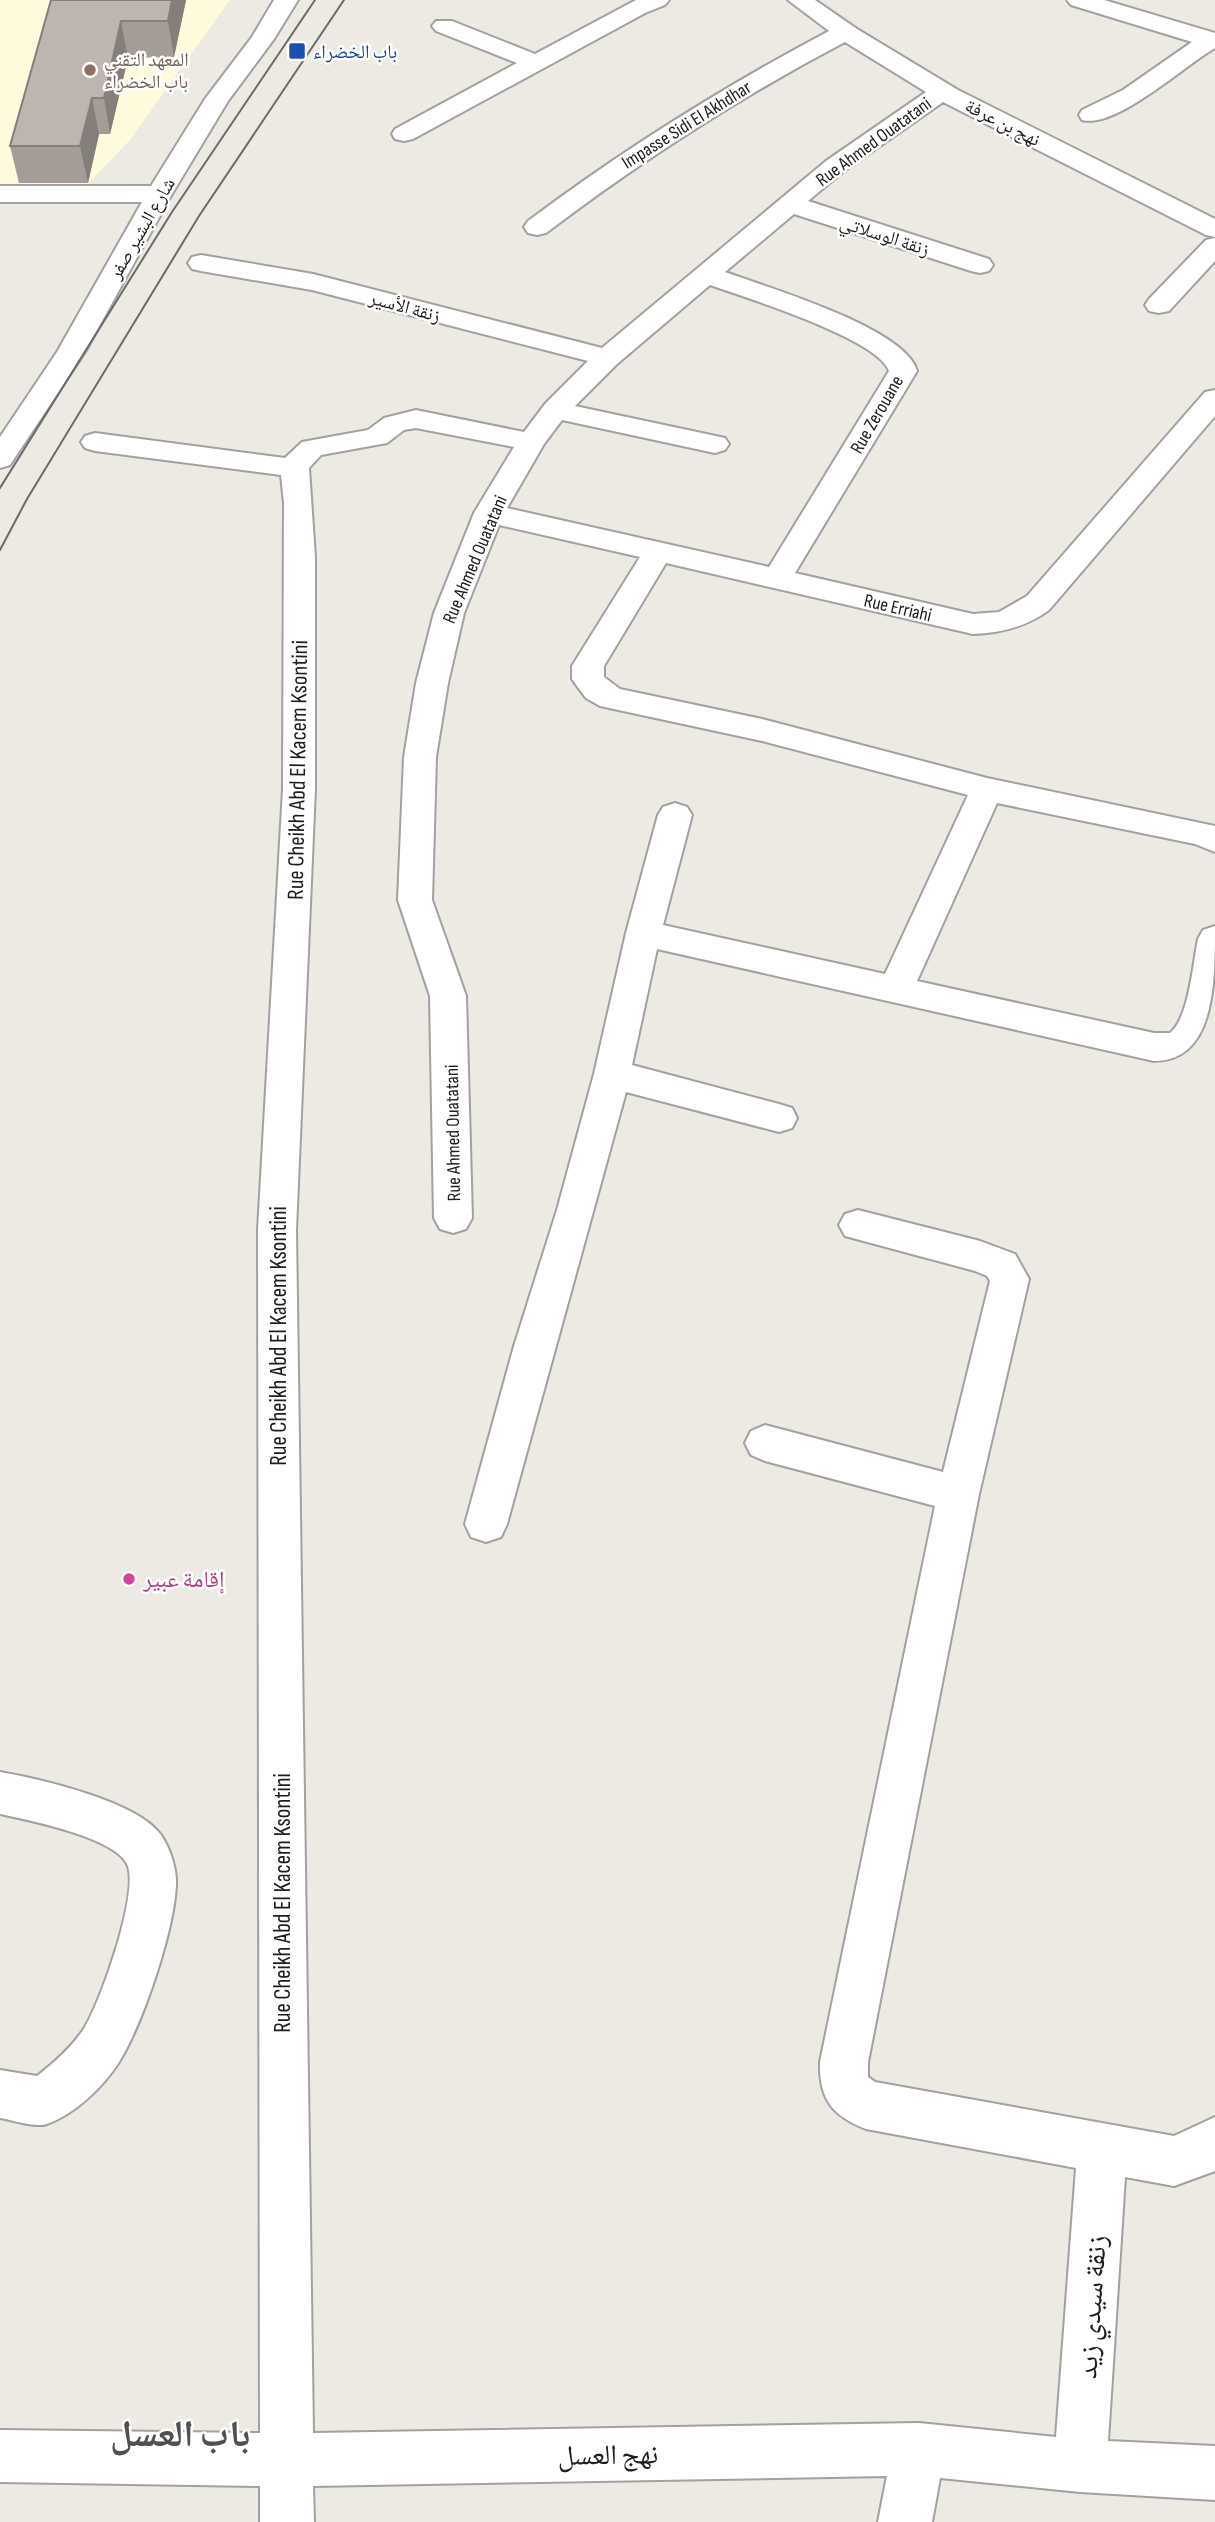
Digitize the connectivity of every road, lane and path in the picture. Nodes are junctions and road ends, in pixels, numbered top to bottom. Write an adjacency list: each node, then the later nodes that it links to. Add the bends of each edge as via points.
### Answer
1 (286, 0): 13 (street, شارع البشير صفر, via 217,99)
2 (800, 0): 6 (street, نهج بن عرفة)
3 (1079, 0): 7 (street)
4 (639, 3): 8 (street)
5 (444, 26): 8 (street)
6 (844, 33): 9 (street, نهج بن عرفة); 15 (street, Impasse Sidi El Akhdhar, via 773,69 606,174)
7 (1208, 34): 10 (street, via 1132,95)
8 (537, 62): 11 (street)
9 (943, 91): 14 (street, Rue Ahmed Ouatatani, via 835,166); 16 (street, نهج بن عرفة)
10 (1091, 115)
11 (404, 134)
12 (0, 194): 13 (street)
13 (159, 194): 28 (street, شارع البشير صفر, via 71,352)
14 (790, 204): 19 (street, زنقة الوسلاتي); 20 (street, Rue Ahmed Ouatatani)
15 (537, 227)
16 (1215, 229)
17 (1215, 246): 21 (street)
18 (201, 262): 22 (street, زنقة الأسير, via 313,282)
19 (980, 265)
20 (705, 274): 22 (street, Rue Ahmed Ouatatani); 32 (street, Rue Zerouane, via 872,340 901,363 903,371)
21 (1158, 305)
22 (607, 358): 24 (street, Rue Ahmed Ouatatani)
23 (1215, 398): 32 (street, Rue Erriahi, via 1038,603 1014,618 998,624 973,624)
24 (555, 410): 26 (street, Rue Ahmed Ouatatani); 27 (street)
25 (94, 442): 29 (street)
26 (531, 442): 29 (street, via 416,419 394,424 377,437 312,448); 30 (street, Rue Ahmed Ouatatani)
27 (715, 444)
28 (0, 459)
29 (295, 468): 52 (street, Rue Cheikh Abd El Kacem Ksontini, via 300,557 299,789 277,1230)
30 (489, 513): 31 (street, Rue Erriahi); 41 (street, Rue Ahmed Ouatatani, via 449,613 420,757 415,900 448,996)
31 (658, 552): 32 (street, Rue Erriahi); 33 (street, via 589,666 588,679 597,690 611,698 762,730)
32 (777, 579)
33 (987, 789): 35 (street); 38 (street)
34 (676, 815): 36 (street)
35 (1215, 840)
36 (643, 933): 38 (street); 39 (street)
37 (1215, 939): 38 (street, via 1196,1022 1188,1038 1175,1046 1154,1047)
38 (895, 991)
39 (612, 1074): 40 (street); 45 (street)
40 (779, 1118)
41 (453, 1218)
42 (858, 1225): 44 (street, via 980,1257 1001,1265 1010,1279)
43 (765, 1443): 44 (street)
44 (958, 1493): 49 (street, via 844,2062 844,2082 850,2095 866,2105)
45 (486, 1524)
46 (0, 1793): 47 (street, via 32,1798 118,1828 145,1851 153,1884 136,1962 103,2044 70,2082 43,2101)
47 (0, 2094)
48 (1215, 2143): 49 (street, via 1174,2161)
49 (1102, 2149): 53 (street, زنقة سيدي زيد)
50 (919, 2449): 52 (street, نهج العسل); 53 (street, نهج العسل); 56 (street)
51 (0, 2456): 52 (street, نهج العسل)
52 (286, 2460): 55 (street, Rue Cheikh Abd El Kacem Ksontini)
53 (1080, 2466): 54 (street, نهج العسل)
54 (1215, 2473)
55 (287, 2522)
56 (905, 2522)

